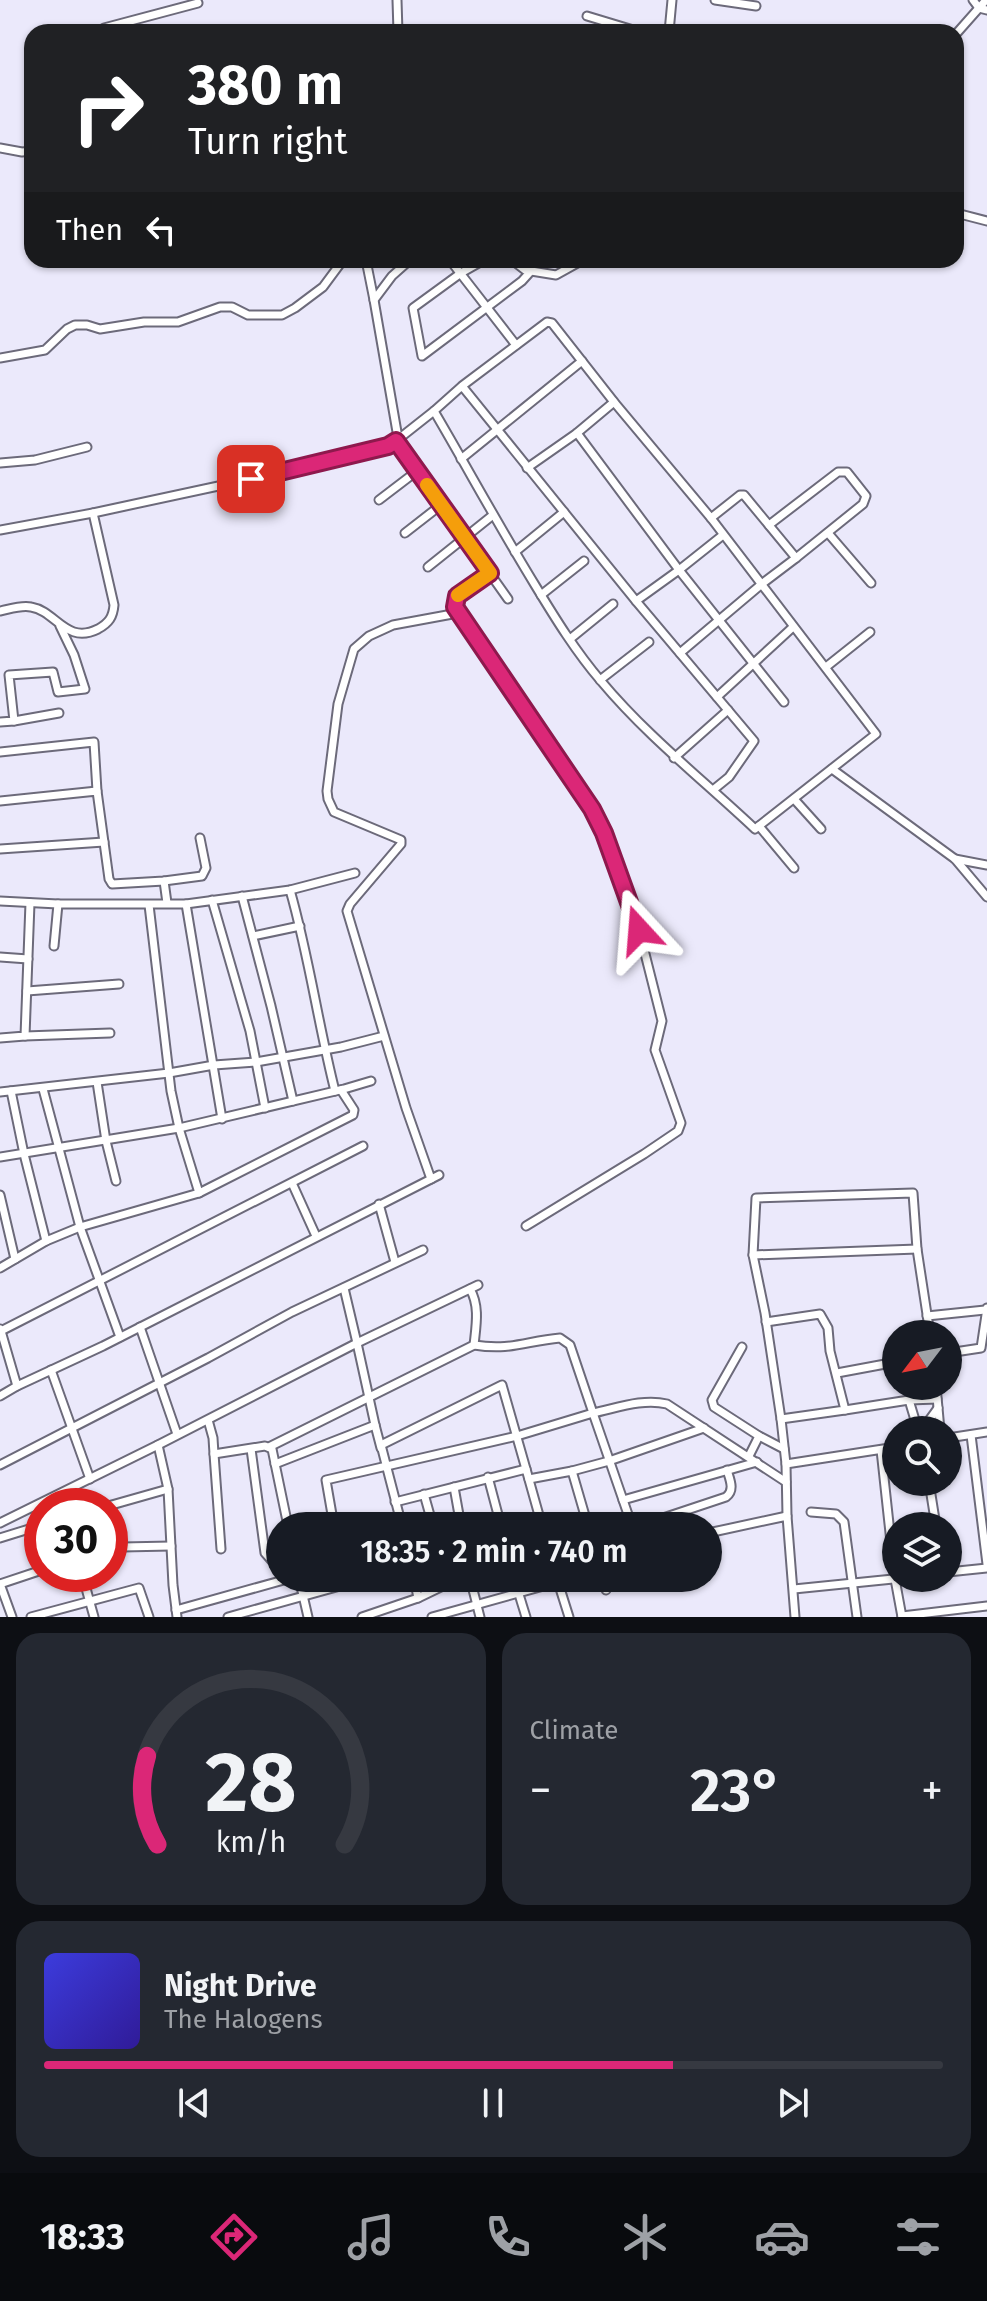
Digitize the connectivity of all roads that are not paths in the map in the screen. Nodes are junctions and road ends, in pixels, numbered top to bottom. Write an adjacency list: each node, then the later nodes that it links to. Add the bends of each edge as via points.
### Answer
1 (397, 0): 11 (street)
2 (672, 0): 13 (street)
3 (715, 0): 7 (street)
4 (973, 0): 8 (street)
5 (986, 0): 8 (street)
6 (198, 3): 10 (street)
7 (756, 6)
8 (983, 9): 14 (street)
9 (587, 16): 12 (street)
10 (119, 24)
11 (398, 24)
12 (614, 24)
13 (670, 24)
14 (964, 27)
15 (0, 148): 16 (street)
16 (24, 152)
17 (964, 215): 18 (street)
18 (987, 221)
19 (337, 268): 31 (street, via 323,287 282,315 248,315 220,307 178,322 100,329 75,325 45,350)
20 (368, 268): 28 (street)
21 (401, 268): 28 (street)
22 (457, 268): 27 (street)
23 (470, 268): 27 (street)
24 (522, 268): 26 (street)
25 (569, 268): 26 (street, via 556,275)
26 (531, 271): 29 (street)
27 (461, 273): 29 (street); 29 (street, via 413,308 422,356)
28 (374, 300): 38 (street)
29 (487, 307): 30 (street)
30 (516, 345): 32 (street, via 552,323); 33 (street)
31 (0, 358)
32 (582, 361): 34 (street); 36 (street)
33 (462, 386): 35 (street); 36 (street)
34 (614, 402): 37 (street); 49 (street)
35 (434, 411): 38 (street); 40 (street)
36 (498, 429): 40 (street); 42 (street)
37 (577, 433): 42 (street); 60 (street)
38 (396, 441): 43 (street); 47 (street)
39 (87, 447): 41 (street)
40 (461, 459): 48 (street)
41 (0, 463)
42 (527, 468): 46 (street)
43 (417, 471): 44 (street); 45 (street)
44 (379, 500)
45 (441, 505): 52 (street); 55 (street)
46 (564, 512): 56 (street); 66 (street)
47 (93, 513): 51 (street); 71 (street, via 113,615 90,633)
48 (493, 515): 55 (street); 56 (street)
49 (711, 518): 50 (street, via 744,495); 54 (street)
50 (769, 525): 53 (street, via 838,472 847,472 866,500); 57 (street)
51 (0, 530)
52 (405, 533)
53 (828, 533): 57 (street); 63 (street)
54 (723, 535): 60 (street); 62 (street)
55 (465, 538): 59 (street); 61 (street)
56 (515, 552): 64 (street)
57 (796, 558): 62 (street)
58 (584, 561): 64 (street)
59 (428, 567)
60 (679, 570): 66 (street); 70 (street)
61 (490, 573): 65 (street); 69 (street, via 457,596)
62 (763, 583): 70 (street); 72 (street)
63 (871, 583)
64 (541, 595): 74 (street)
65 (508, 599)
66 (636, 601): 76 (street)
67 (613, 604): 74 (street)
68 (0, 611): 71 (street, via 32,607)
69 (458, 613): 122 (street, via 400,622 359,643 338,704 327,791 330,806 401,840 347,911); 149 (street, via 581,790 604,833 639,930 662,1021 655,1050 681,1123 664,1141)
70 (719, 619): 76 (street); 77 (street)
71 (60, 626): 84 (street, via 85,689 58,692 53,672 9,675)
72 (793, 627): 77 (street); 78 (street)
73 (870, 632): 78 (street)
74 (570, 639): 79 (street)
75 (649, 642): 79 (street)
76 (680, 653): 80 (street)
77 (753, 664): 80 (street); 81 (street)
78 (826, 667): 88 (street, via 876,734)
79 (600, 680): 87 (street)
80 (717, 697): 82 (street)
81 (784, 702)
82 (728, 710): 87 (street); 89 (street, via 754,741)
83 (59, 713): 84 (street)
84 (14, 721): 85 (street)
85 (0, 722)
86 (0, 752): 90 (street, via 94,742)
87 (674, 758): 89 (street)
88 (832, 769): 91 (street); 98 (street)
89 (713, 790): 93 (street, via 755,829)
90 (97, 791): 92 (street); 96 (street)
91 (794, 799): 93 (street); 94 (street)
92 (0, 801)
93 (759, 826): 100 (street)
94 (821, 829)
95 (200, 838): 102 (street, via 205,873)
96 (104, 842): 97 (street); 102 (street, via 112,884)
97 (0, 849)
98 (955, 859): 99 (street); 105 (street)
99 (987, 865)
100 (794, 868)
101 (355, 873): 103 (street)
102 (164, 881): 109 (street)
103 (290, 890): 104 (street); 113 (street)
104 (242, 896): 106 (street); 114 (street)
105 (987, 897)
106 (212, 900): 111 (street); 126 (street)
107 (0, 901): 108 (street)
108 (30, 903): 110 (street); 117 (street)
109 (167, 903): 111 (street); 112 (street)
110 (58, 904): 112 (street); 115 (street)
111 (186, 904): 127 (street)
112 (149, 905): 128 (street)
113 (300, 926): 114 (street); 124 (street)
114 (253, 936): 125 (street)
115 (54, 946)
116 (0, 957): 117 (street)
117 (28, 959): 119 (street)
118 (119, 984): 119 (street)
119 (27, 991): 121 (street)
120 (110, 1033): 121 (street)
121 (25, 1036): 123 (street)
122 (384, 1036): 124 (street); 148 (street, via 435,1177)
123 (0, 1038)
124 (324, 1048): 125 (street); 132 (street)
125 (282, 1056): 126 (street); 135 (street)
126 (256, 1062): 127 (street); 136 (street)
127 (214, 1065): 128 (street); 137 (street)
128 (169, 1073): 130 (street); 138 (street)
129 (371, 1081): 132 (street)
130 (97, 1082): 131 (street); 139 (street)
131 (43, 1089): 133 (street); 141 (street)
132 (338, 1090): 135 (street); 146 (street, via 353,1115)
133 (11, 1091): 134 (street); 142 (street)
134 (0, 1092)
135 (293, 1101): 136 (street)
136 (265, 1108): 137 (street)
137 (222, 1119): 138 (street)
138 (179, 1128): 139 (street); 146 (street)
139 (106, 1141): 141 (street); 144 (street)
140 (363, 1146): 145 (street)
141 (57, 1147): 142 (street); 150 (street)
142 (24, 1154): 143 (street); 152 (street)
143 (0, 1157)
144 (116, 1181)
145 (292, 1183): 151 (street); 159 (street)
146 (199, 1193): 150 (street)
147 (0, 1195): 156 (street)
148 (379, 1204): 151 (street); 157 (street)
149 (526, 1226)
150 (80, 1227): 152 (street); 159 (street)
151 (316, 1236): 167 (street)
152 (46, 1241): 156 (street)
153 (917, 1249): 155 (street); 155 (street, via 913,1193 798,1196 756,1198); 164 (street)
154 (423, 1250): 157 (street)
155 (753, 1255): 166 (street)
156 (15, 1259): 158 (street)
157 (395, 1262): 161 (street)
158 (0, 1268)
159 (100, 1280): 168 (street); 169 (street)
160 (478, 1285): 162 (street)
161 (344, 1288): 170 (street); 178 (street)
162 (470, 1289): 170 (street); 171 (street, via 477,1309)
163 (986, 1309): 164 (street); 173 (street)
164 (927, 1316): 165 (street)
165 (928, 1320)
166 (766, 1322): 177 (street, via 820,1314); 190 (street)
167 (140, 1327): 169 (street); 178 (street)
168 (0, 1330): 179 (street)
169 (120, 1337): 176 (street)
170 (357, 1343): 181 (street); 191 (street)
171 (474, 1345): 181 (street); 186 (street, via 495,1348 566,1340)
172 (742, 1347): 199 (street, via 712,1404)
173 (984, 1348): 174 (street)
174 (962, 1351)
175 (882, 1365): 177 (street)
176 (51, 1370): 179 (street); 193 (street)
177 (837, 1373): 185 (street)
178 (159, 1383): 193 (street); 196 (street)
179 (17, 1386): 180 (street)
180 (0, 1396)
181 (369, 1398): 192 (street); 202 (street)
182 (909, 1400): 184 (street); 185 (street); 187 (street)
183 (938, 1400): 184 (street)
184 (938, 1403): 188 (street); 189 (street)
185 (845, 1410): 190 (street)
186 (593, 1413): 194 (street, via 657,1402); 198 (street); 208 (street)
187 (915, 1416)
188 (929, 1416)
189 (939, 1416)
190 (781, 1419): 204 (street)
191 (208, 1420): 196 (street); 206 (street)
192 (375, 1425): 210 (street); 213 (street)
193 (71, 1428): 212 (street); 218 (street)
194 (704, 1428): 207 (street); 208 (street)
195 (987, 1432): 197 (street)
196 (177, 1434): 201 (street)
197 (971, 1435): 200 (street); 248 (street)
198 (517, 1436): 213 (street); 213 (street, via 502,1385 381,1445); 214 (street)
199 (759, 1436): 204 (street); 207 (street)
200 (962, 1436)
201 (158, 1445): 218 (street); 222 (street)
202 (269, 1447): 203 (street); 210 (street)
203 (251, 1449): 206 (street); 247 (street)
204 (784, 1449): 211 (street)
205 (881, 1450): 211 (street); 238 (street)
206 (214, 1454): 246 (street)
207 (749, 1456): 209 (street)
208 (609, 1461): 216 (street); 225 (street)
209 (757, 1462): 215 (street); 220 (street)
210 (275, 1464): 227 (street)
211 (786, 1464): 220 (street)
212 (0, 1465)
213 (386, 1465): 226 (street); 228 (street, via 326,1480)
214 (526, 1469): 217 (street); 219 (street)
215 (727, 1470): 225 (street); 236 (street, via 730,1494)
216 (572, 1471): 219 (street); 234 (street)
217 (488, 1477): 221 (street); 232 (street)
218 (90, 1479): 240 (street)
219 (529, 1479): 233 (street)
220 (786, 1482): 239 (street)
221 (454, 1487): 223 (street); 231 (street)
222 (168, 1489): 224 (street); 244 (street)
223 (424, 1494): 226 (street); 230 (street)
224 (128, 1500)
225 (623, 1500): 235 (street)
226 (395, 1502): 229 (street)
227 (285, 1512)
228 (332, 1512)
229 (398, 1512)
230 (429, 1512)
231 (458, 1512)
232 (497, 1512)
233 (538, 1512)
234 (584, 1512)
235 (627, 1512)
236 (681, 1512)
237 (811, 1512): 253 (street, via 832,1513 844,1522)
238 (890, 1512)
239 (787, 1516): 241 (street); 255 (street)
240 (0, 1523)
241 (722, 1530)
242 (24, 1531): 243 (street)
243 (0, 1538)
244 (171, 1546): 245 (street); 271 (street)
245 (128, 1547)
246 (221, 1549)
247 (266, 1555)
248 (987, 1566): 249 (street)
249 (962, 1570)
250 (24, 1576): 252 (street)
251 (882, 1580): 253 (street)
252 (0, 1584): 273 (street)
253 (851, 1584): 255 (street); 285 (street)
254 (266, 1586): 271 (street)
255 (794, 1589): 284 (street)
256 (87, 1592): 268 (street)
257 (302, 1592): 266 (street)
258 (318, 1592): 266 (street)
259 (417, 1592): 267 (street)
260 (430, 1592): 267 (street)
261 (474, 1592): 269 (street)
262 (521, 1592): 265 (street)
263 (561, 1592): 283 (street)
264 (900, 1592): 272 (street)
265 (518, 1593): 269 (street); 282 (street)
266 (303, 1596): 277 (street); 278 (street)
267 (418, 1598): 279 (street)
268 (89, 1600): 274 (street); 275 (street); 276 (street, via 139,1588)
269 (477, 1605): 280 (street); 281 (street)
270 (987, 1606): 272 (street)
271 (177, 1614)
272 (902, 1616)
273 (12, 1617)
274 (31, 1617)
275 (94, 1617)
276 (149, 1617)
277 (228, 1617)
278 (308, 1617)
279 (362, 1617)
280 (432, 1617)
281 (480, 1617)
282 (526, 1617)
283 (569, 1617)
284 (795, 1617)
285 (857, 1617)

